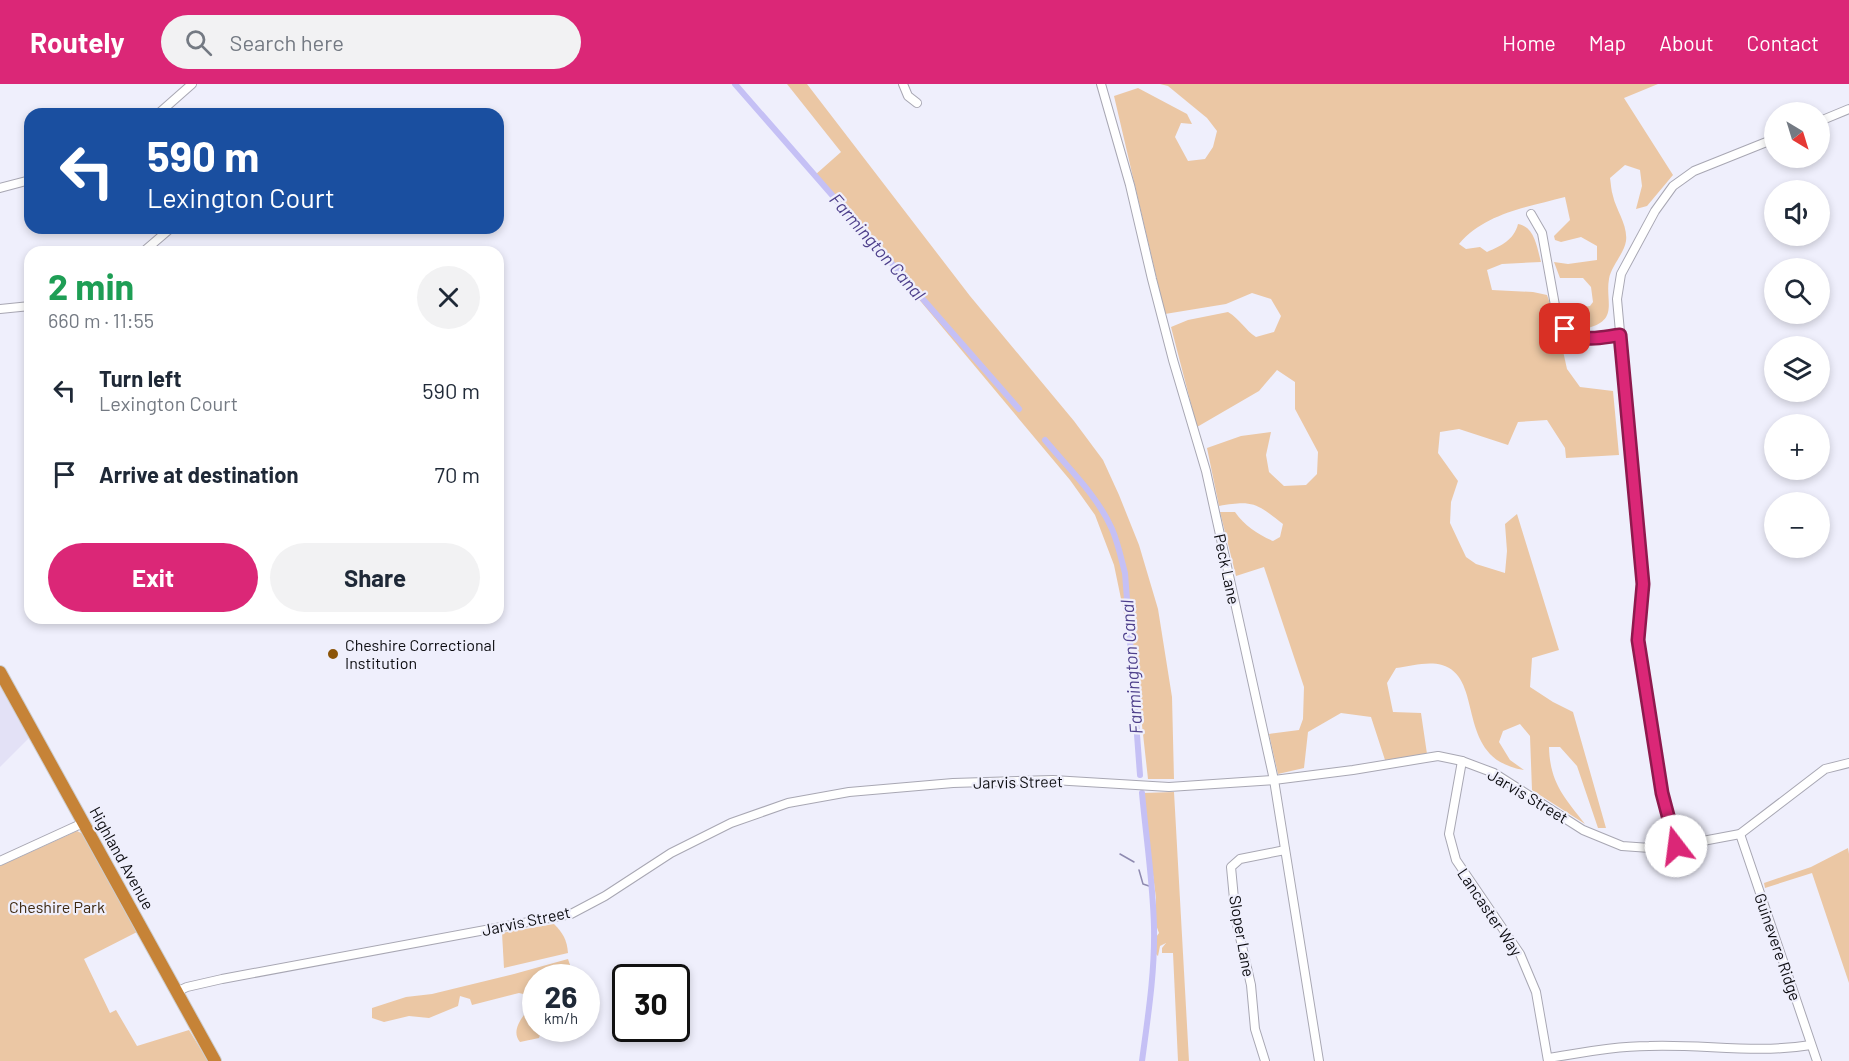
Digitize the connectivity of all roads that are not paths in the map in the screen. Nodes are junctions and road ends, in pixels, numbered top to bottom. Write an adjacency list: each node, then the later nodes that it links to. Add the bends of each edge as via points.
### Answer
1 (192, 84): 5 (street)
2 (903, 84): 4 (street, via 908,96)
3 (1101, 84): 20 (street, Peck Lane, via 1206,471)
4 (917, 103)
5 (165, 108)
6 (1849, 109): 7 (street)
7 (1830, 116)
8 (1764, 143): 16 (street, via 1694,171 1673,186 1621,274 1617,298)
9 (24, 182): 10 (street)
10 (0, 188)
11 (1531, 214): 16 (street, via 1542,233 1559,322 1581,338)
12 (164, 234): 13 (street)
13 (150, 246)
14 (24, 307): 15 (street)
15 (0, 309)
16 (1620, 335): 23 (street, via 1643,584 1638,640 1662,793)
17 (0, 672): 21 (highway, Highland Avenue)
18 (1462, 761): 20 (street, Jarvis Street, via 1438,756); 23 (street, Jarvis Street, via 1494,773 1582,830 1622,846); 28 (street, Lancaster Way, via 1449,834 1456,860 1520,954 1536,992)
19 (1849, 763): 22 (street, Jarvis Street, via 1825,770)
20 (1274, 780): 24 (street, Peck Lane); 26 (street, Jarvis Street, via 1169,787 1053,780 953,783 849,792 788,803 731,823 671,853 571,914 222,979)
21 (83, 822): 25 (street); 26 (highway, Highland Avenue)
22 (1740, 834): 23 (street, Jarvis Street); 27 (street, Guinevere Ridge)
23 (1676, 846)
24 (1285, 850): 30 (street, Sloper Lane, via 1240,859 1232,867 1236,920 1251,985 1255,1029); 31 (street, Peck Lane)
25 (0, 861)
26 (176, 992): 29 (highway, Highland Avenue)
27 (1811, 1045): 28 (street, via 1781,1050 1650,1046); 32 (street, Guinevere Ridge)
28 (1548, 1060)
29 (215, 1061)
30 (1265, 1061)
31 (1319, 1061)
32 (1817, 1061)

